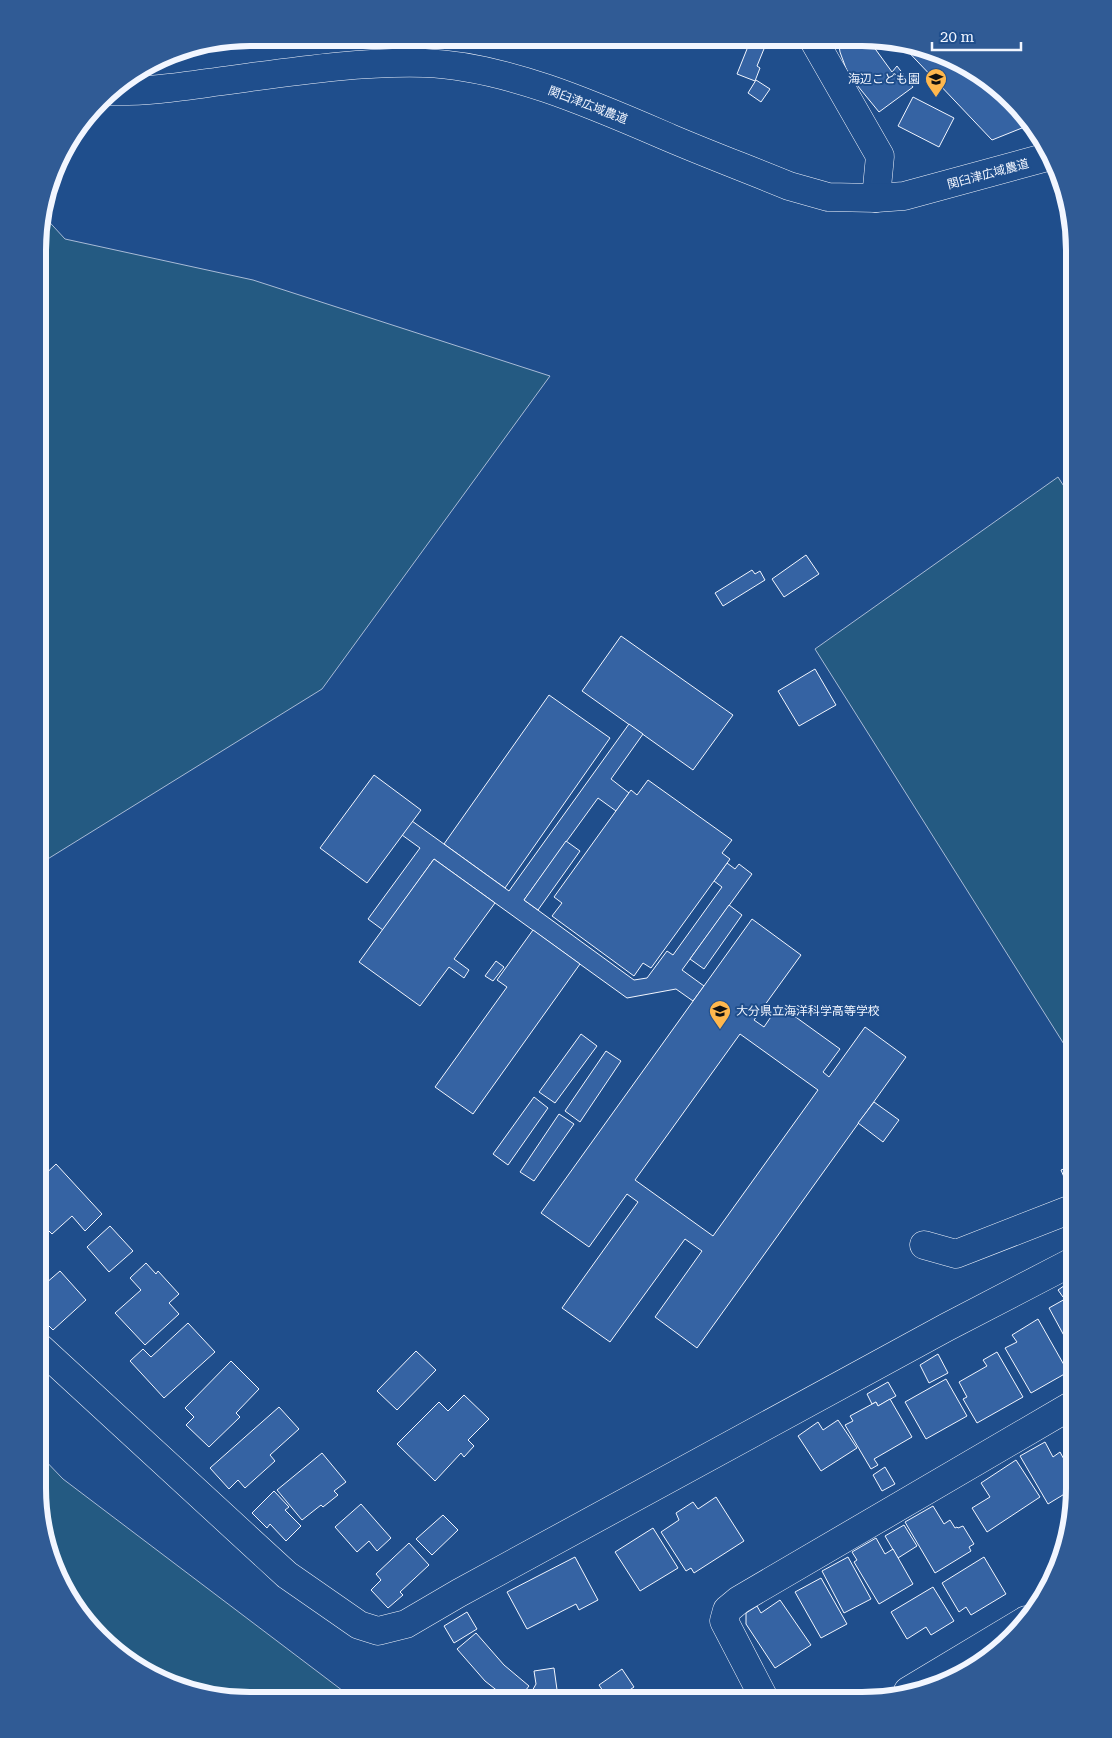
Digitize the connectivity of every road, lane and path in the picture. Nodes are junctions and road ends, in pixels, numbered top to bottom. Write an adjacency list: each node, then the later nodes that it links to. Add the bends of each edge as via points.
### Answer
1 (821, 46): 4 (street, via 880,156)
2 (123, 91): 4 (street, 関臼津広域農道, via 168,89 331,67 388,63 428,63 464,68 552,90 790,186 828,196)
3 (1044, 158): 4 (street, 関臼津広域農道, via 904,196)
4 (876, 198)
5 (1066, 1211): 6 (street, via 956,1254)
6 (924, 1245)
7 (1066, 1266): 8 (street, via 929,1336 406,1624 378,1631 359,1625 287,1575)
8 (46, 1353)
9 (1066, 1409): 12 (street, via 727,1610 724,1621)
10 (1006, 1632): 11 (street)
11 (922, 1683)
12 (761, 1692)

